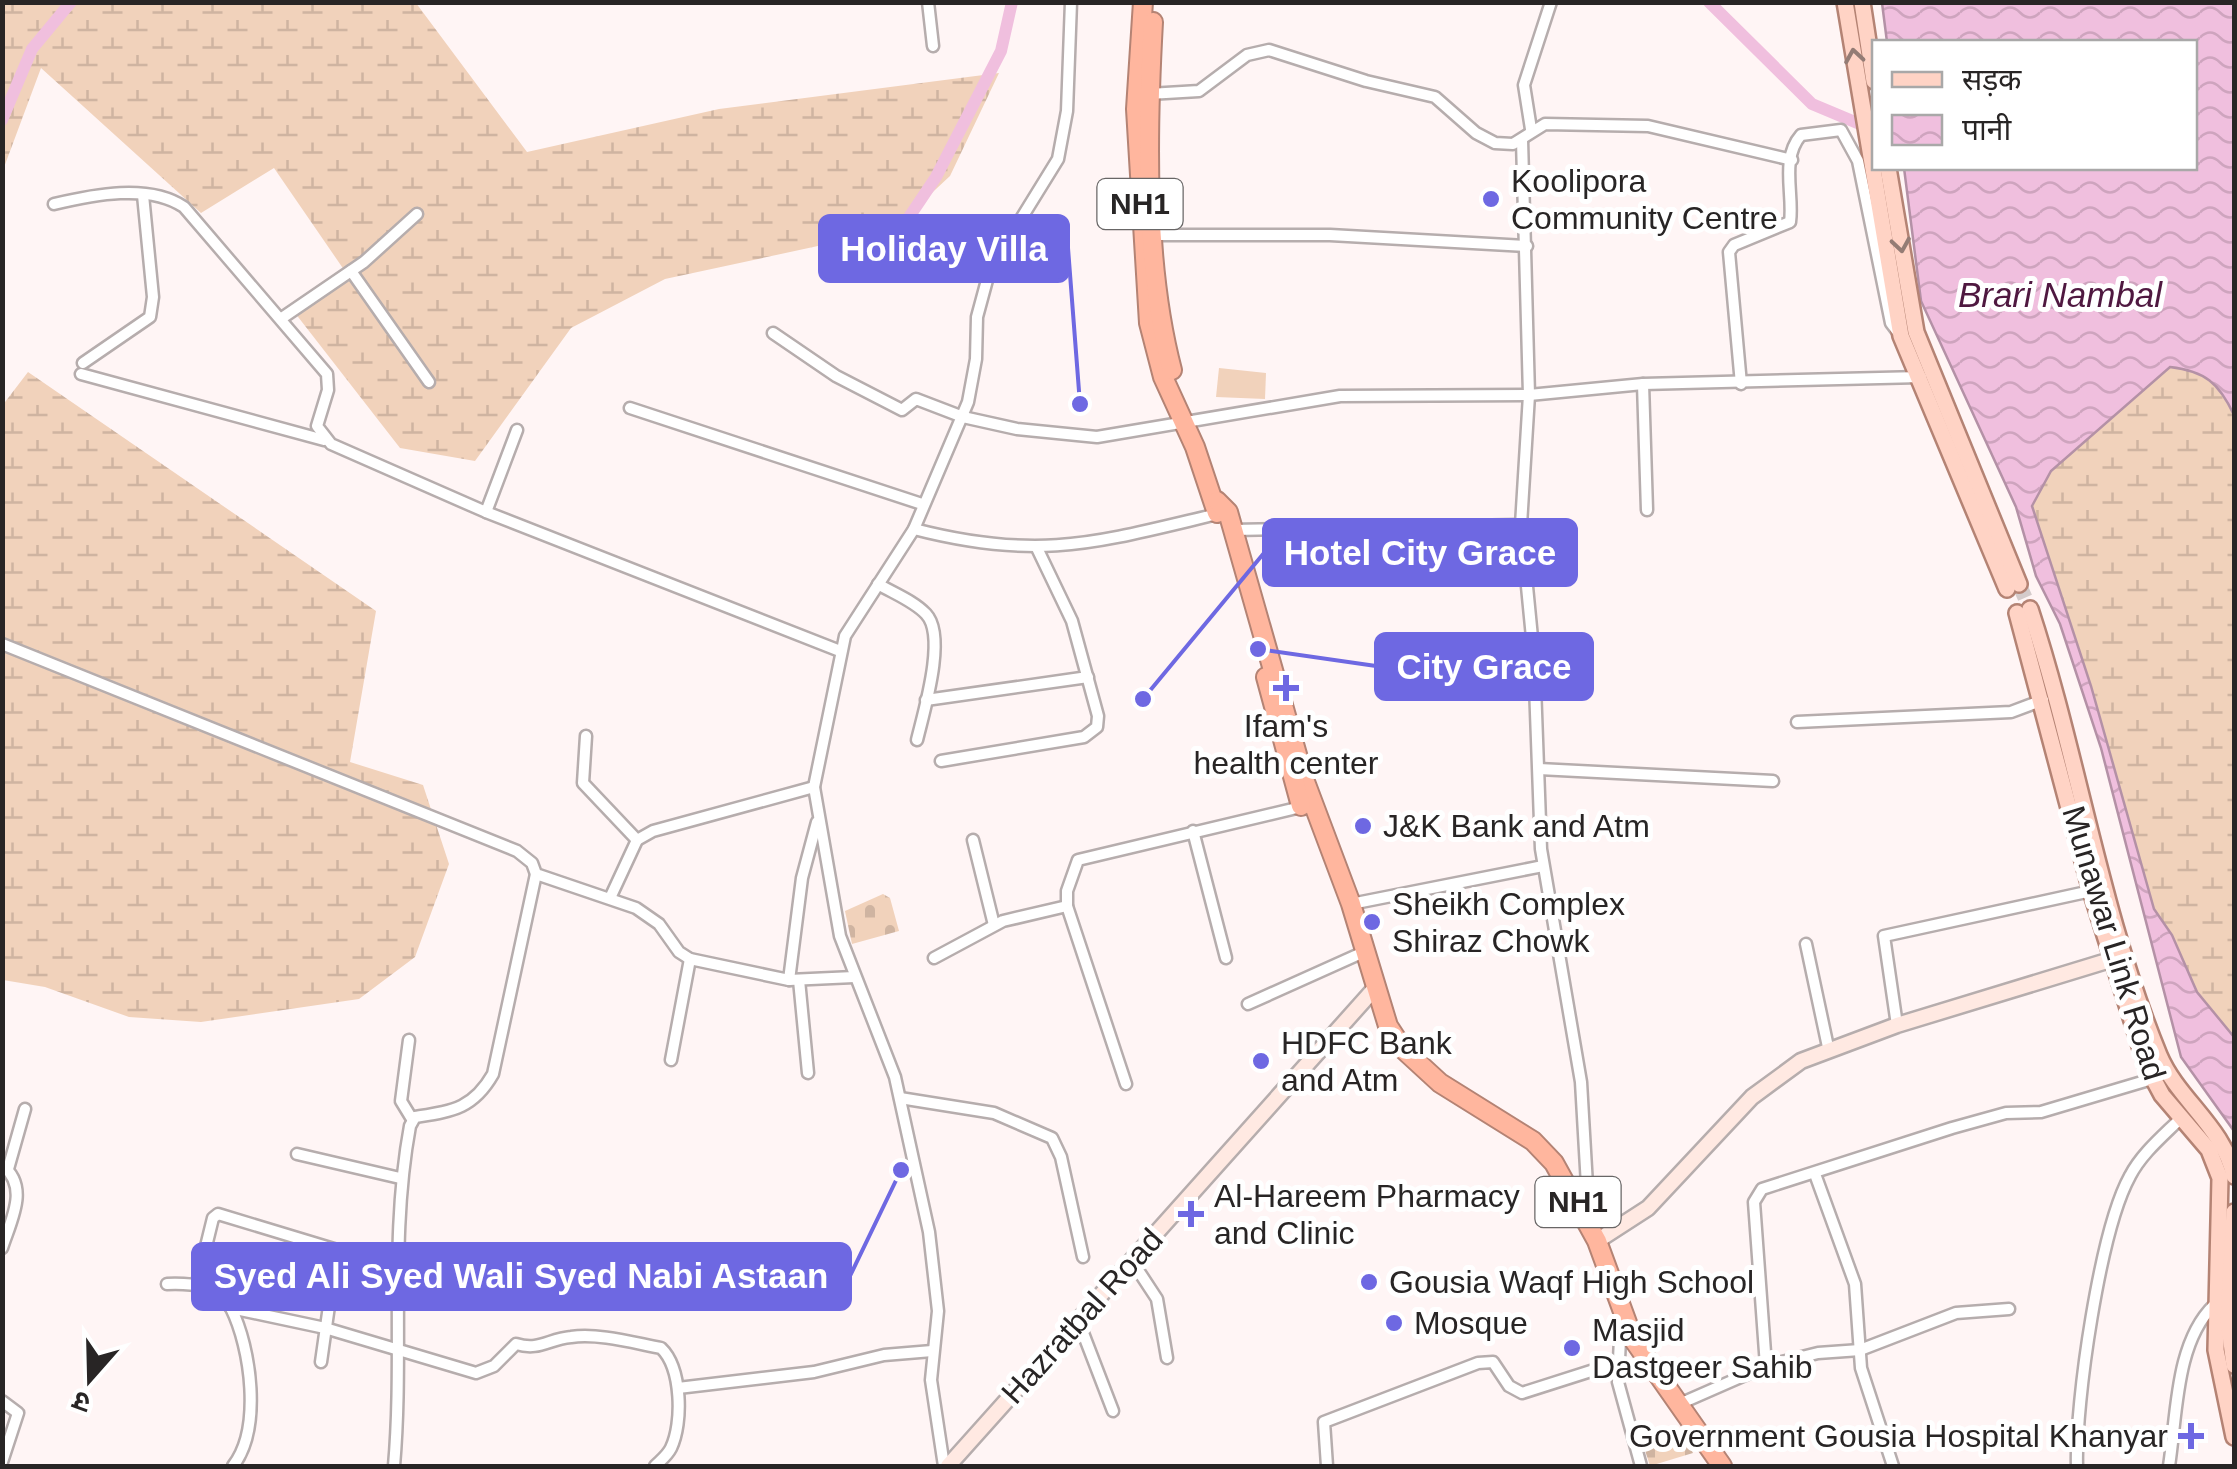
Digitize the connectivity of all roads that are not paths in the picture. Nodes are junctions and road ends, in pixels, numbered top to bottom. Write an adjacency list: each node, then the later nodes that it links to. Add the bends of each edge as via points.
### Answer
1 (928, 2): 8 (street)
2 (1071, 2): 33 (street, via 1064,138 1048,177 990,269)
3 (1143, 2): 31 (highway, NH1, via 1136,109 1146,305)
4 (1154, 2): 10 (highway, NH1)
5 (1551, 2): 11 (street, via 1524,85)
6 (1845, 2): 13 (main road, one-way to 6)
7 (1862, 2): 9 (main road)
8 (934, 46)
9 (1872, 68)
10 (1149, 94): 12 (street, via 1199,91 1246,55 1269,50 1435,97 1495,143); 20 (highway, NH1)
11 (1532, 129): 12 (street); 14 (street, via 1648,126)
12 (1522, 140): 21 (street)
13 (1872, 151)
14 (1792, 160): 24 (street, via 1801,135 1837,129 1844,134 1858,161 1891,323); 29 (street, via 1790,222 1729,252)
15 (1875, 170): 24 (main road, one-way to 15)
16 (1888, 170): 24 (main road, one-way to 24)
17 (143, 196): 18 (street); 23 (street, via 184,207); 36 (street, via 150,317 82,368)
18 (54, 204)
19 (417, 214): 22 (street)
20 (1155, 234): 21 (street); 31 (highway, NH1)
21 (1527, 246): 30 (street)
22 (351, 271): 23 (street); 27 (street)
23 (282, 318): 36 (street, via 327,374 317,426)
24 (1904, 328): 26 (main road)
25 (774, 332): 33 (street, via 836,376 900,409 916,399)
26 (1924, 377): 29 (street); 45 (main road)
27 (429, 382)
28 (1643, 384): 29 (street); 30 (street); 38 (street)
29 (1741, 384)
30 (1529, 394): 34 (street, via 1340,396); 41 (street)
31 (1174, 400): 34 (highway, NH1)
32 (630, 408): 37 (street)
33 (963, 417): 34 (street, via 1097,437); 37 (street)
34 (1184, 420): 40 (highway, NH1)
35 (517, 430): 39 (street)
36 (324, 440): 39 (street)
37 (922, 504): 42 (street)
38 (1647, 510)
39 (486, 512): 48 (street)
40 (1224, 514): 41 (street); 43 (street, via 1091,544); 59 (highway, NH1); 64 (highway, NH1)
41 (1521, 525): 56 (street)
42 (914, 528): 43 (street, via 972,543); 44 (street)
43 (1037, 548): 49 (street, via 1072,621)
44 (878, 584): 48 (street); 51 (street, via 932,623)
45 (2013, 586)
46 (2023, 611): 50 (main road, Munawar Link Road)
47 (2, 644): 66 (street, via 517,851)
48 (840, 651): 58 (street)
49 (1088, 677): 51 (street); 55 (street, via 1098,716 1093,733)
50 (2050, 699): 52 (street, via 2011,712); 67 (main road, Munawar Link Road); 76 (main road, Munawar Link Road)
51 (926, 700): 54 (street)
52 (1797, 722)
53 (586, 736): 62 (street, via 586,789)
54 (918, 740)
55 (940, 761)
56 (1538, 770): 57 (street); 65 (street)
57 (1773, 782)
58 (814, 787): 60 (street); 62 (street, via 667,825)
59 (1301, 807): 61 (street); 64 (highway, NH1, via 1316,842)
60 (818, 822): 78 (street); 79 (street, via 802,878)
61 (1194, 831): 70 (street, via 1078,860); 75 (street)
62 (637, 840): 68 (street)
63 (973, 840): 71 (street)
64 (1329, 854): 69 (highway, NH1)
65 (1543, 866): 69 (street); 99 (street, via 1581,1082)
66 (536, 874): 68 (street); 92 (street, via 493,1074 464,1107)
67 (2092, 891): 76 (main road, Munawar Link Road); 82 (street, via 1884,936)
68 (611, 896): 77 (street, via 649,916)
69 (1351, 904): 73 (highway, NH1)
70 (1067, 906): 71 (street); 88 (street)
71 (994, 925): 74 (street)
72 (1806, 944): 84 (street)
73 (1366, 950): 80 (highway, NH1); 81 (street)
74 (934, 958)
75 (1226, 958)
76 (2119, 958): 82 (main road); 87 (main road, Munawar Link Road); 96 (main road, Munawar Link Road, via 2175,1086 2226,1150)
77 (690, 959): 79 (street); 85 (street)
78 (854, 977): 79 (street); 89 (street)
79 (794, 980): 86 (street)
80 (1376, 987): 99 (highway, NH1, via 1403,1049 1440,1083 1544,1152); 103 (main road, Hazratbal Road)
81 (1248, 1004)
82 (1897, 1025): 84 (main road)
83 (410, 1040): 92 (street, via 401,1101)
84 (1828, 1047): 99 (main road, via 1752,1098 1648,1208)
85 (671, 1060)
86 (808, 1073)
87 (2152, 1079): 91 (main road, Munawar Link Road); 95 (street, via 2041,1112 2006,1113)
88 (1126, 1084)
89 (900, 1098): 102 (street, via 994,1114 1052,1138); 115 (street, via 934,1262 938,1310)
90 (25, 1109): 94 (street)
91 (2181, 1118): 98 (main road, Munawar Link Road, via 2216,1164); 137 (street, via 2139,1160 2121,1198 2086,1361)
92 (412, 1119): 97 (street)
93 (297, 1154): 97 (street)
94 (5, 1167): 100 (street, via 18,1185 18,1198)
95 (1814, 1174): 114 (street, via 1854,1284); 121 (street, via 1755,1197)
96 (2234, 1176)
97 (400, 1178): 104 (street)
98 (2229, 1233): 107 (main road, Munawar Link Road); 108 (main road, Munawar Link Road)
99 (1594, 1234): 111 (highway, NH1)
100 (2, 1248)
101 (337, 1250): 104 (street); 106 (street, via 218,1214); 113 (street)
102 (1083, 1257)
103 (1132, 1262): 112 (main road, Hazratbal Road); 117 (street, via 1160,1306)
104 (396, 1263): 116 (street)
105 (168, 1284): 106 (street)
106 (197, 1284): 109 (street)
107 (2232, 1284): 120 (main road, Munawar Link Road)
108 (2214, 1306): 126 (main road, Munawar Link Road); 138 (street, via 2195,1326 2188,1348)
109 (231, 1308): 113 (street); 129 (street, via 239,1324 249,1408 246,1444)
110 (2009, 1308): 114 (street, via 1956,1313)
111 (1622, 1316): 119 (street); 124 (highway, NH1)
112 (1078, 1320): 125 (street); 132 (main road, Hazratbal Road)
113 (325, 1328): 116 (street); 118 (street)
114 (1860, 1350): 121 (street); 136 (street)
115 (932, 1351): 122 (street); 132 (street, via 932,1398)
116 (398, 1352): 122 (street, via 476,1373 494,1366 512,1344 539,1348 588,1336 661,1348); 130 (street)
117 (1168, 1358)
118 (320, 1362)
119 (1616, 1363): 133 (street, via 1522,1393 1493,1362 1444,1375 1324,1422); 134 (street)
120 (2234, 1365)
121 (1766, 1366): 124 (street)
122 (678, 1388): 131 (street, via 674,1442)
123 (2, 1401): 127 (street, via 18,1413)
124 (1676, 1405): 135 (highway, NH1)
125 (1113, 1410)
126 (2234, 1437)
127 (3, 1461): 128 (street)
128 (16, 1466)
129 (234, 1466)
130 (394, 1466)
131 (655, 1466)
132 (946, 1466)
133 (1327, 1466)
134 (1641, 1466)
135 (1722, 1466)
136 (1892, 1466)
137 (2077, 1466)
138 (2169, 1466)

